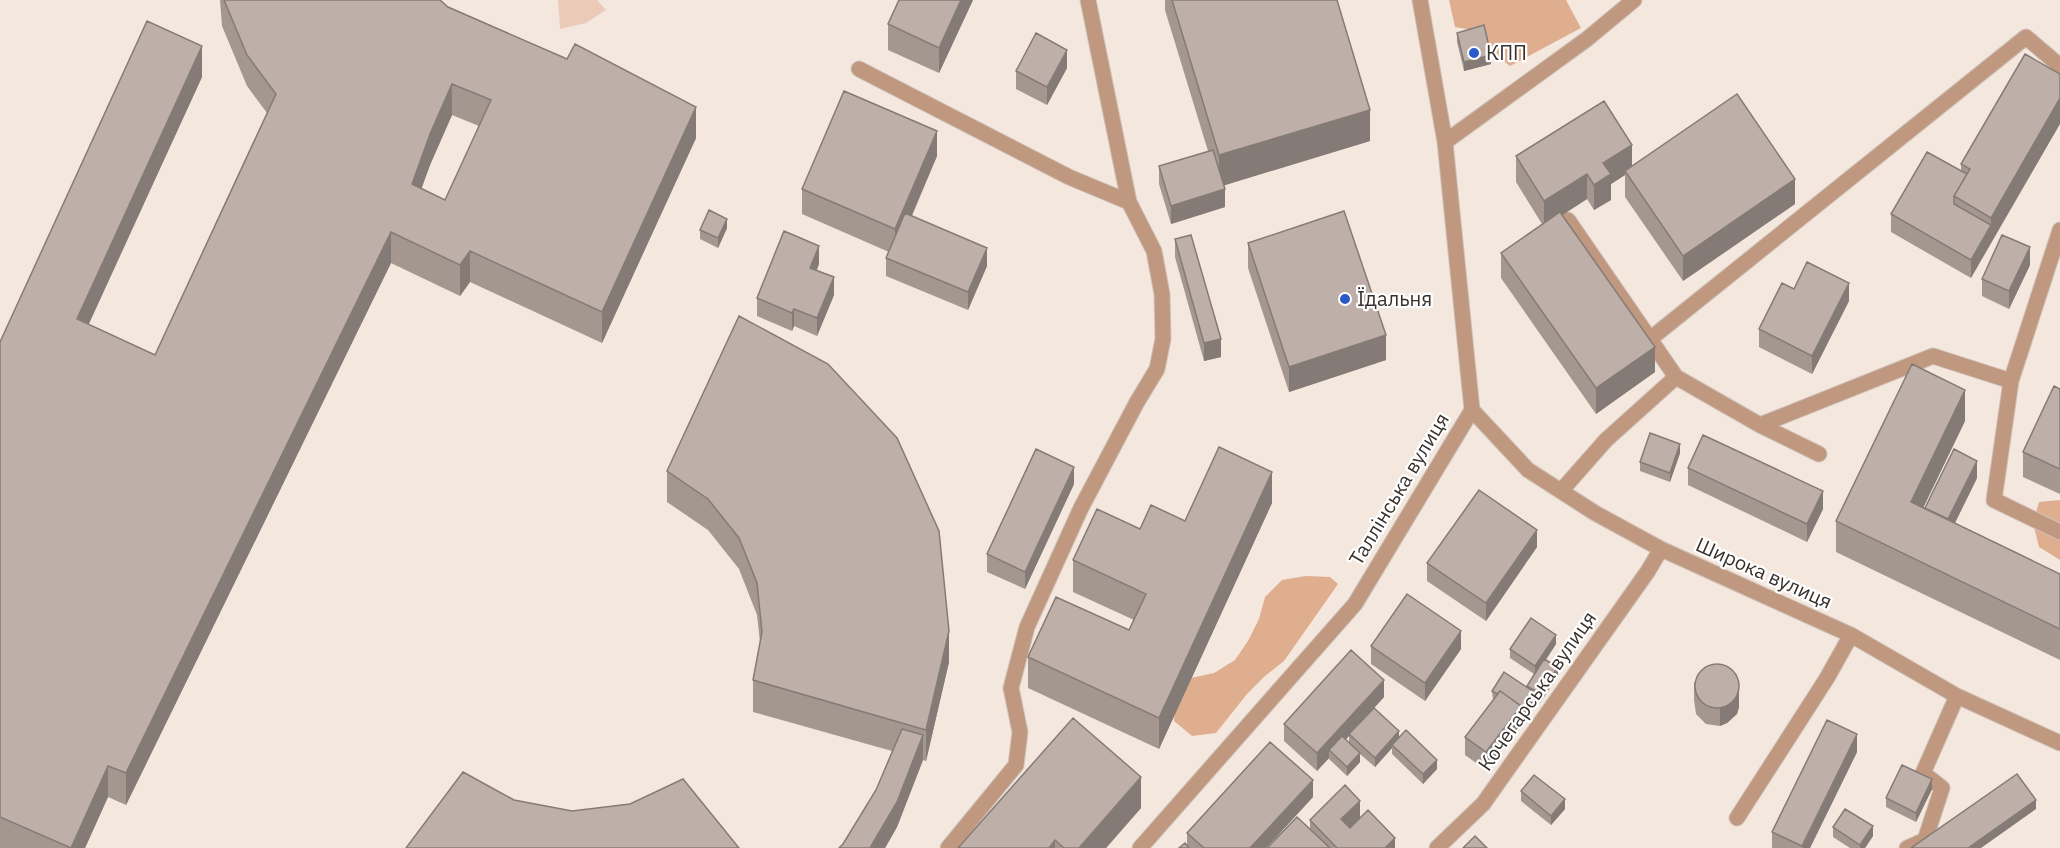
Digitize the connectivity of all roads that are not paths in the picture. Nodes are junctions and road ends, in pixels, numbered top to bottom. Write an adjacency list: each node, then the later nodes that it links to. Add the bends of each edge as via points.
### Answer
1 (1088, 0): 7 (street)
2 (1420, 0): 6 (street, Таллінська вулиця)
3 (1634, 0): 6 (street)
4 (2060, 66): 10 (street, via 2026,37)
5 (859, 69): 7 (street, via 1069,177)
6 (1445, 142): 13 (street, Таллінська вулиця)
7 (1129, 202): 23 (street, via 1154,251 1162,294 1163,339 1157,369 1081,508 1027,627 1011,688 1020,732 1016,765)
8 (1569, 220): 10 (street)
9 (2060, 230): 12 (street)
10 (1650, 339): 11 (street)
11 (1676, 377): 14 (street); 16 (street, via 1606,440)
12 (2011, 381): 14 (street, via 1933,356); 17 (street, via 1994,500)
13 (1472, 410): 16 (street, Широка вулиця, via 1528,470); 24 (street, Таллінська вулиця, via 1355,604)
14 (1760, 425): 15 (street)
15 (1819, 454)
16 (1561, 491): 18 (street, Широка вулиця)
17 (2060, 532)
18 (1661, 549): 19 (street, Широка вулиця); 25 (street, Кочегарська вулиця, via 1483,804)
19 (1851, 635): 20 (street, Широка вулиця); 22 (street)
20 (1957, 696): 21 (street, Широка вулиця); 26 (street, via 1923,773 1942,788 1932,819 1925,840)
21 (2060, 743)
22 (1737, 818)
23 (948, 848)
24 (1140, 848)
25 (1437, 848)
26 (1907, 848)

